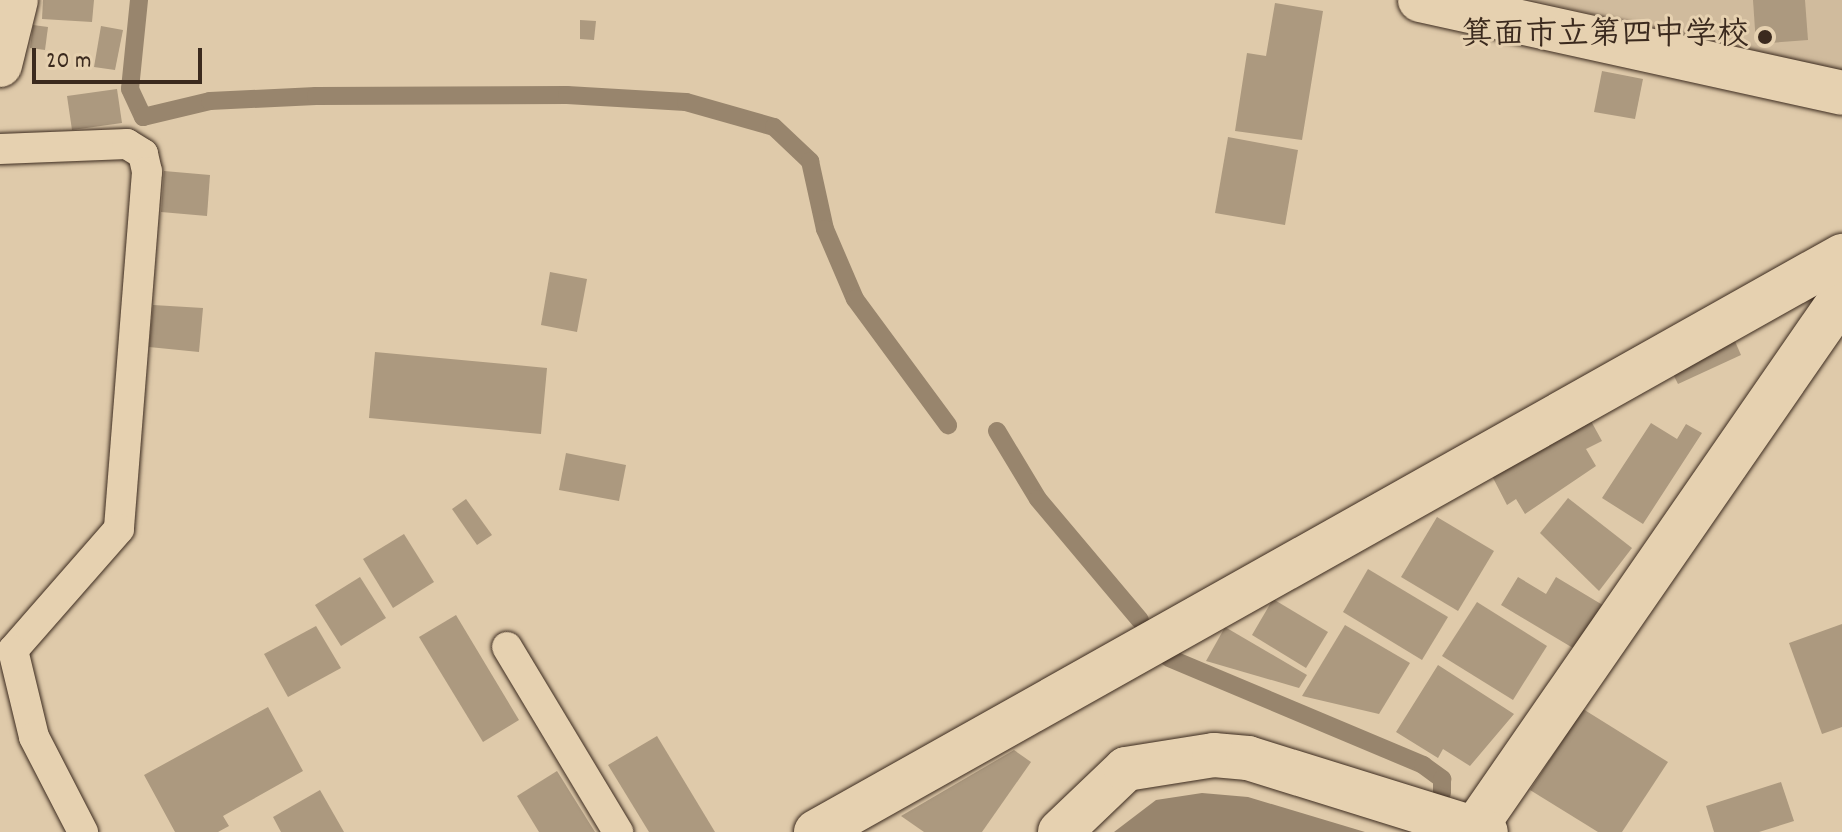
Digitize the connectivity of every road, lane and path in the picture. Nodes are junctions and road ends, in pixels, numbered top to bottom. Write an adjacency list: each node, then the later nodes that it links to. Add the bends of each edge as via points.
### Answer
1 (16, 0): 3 (street)
2 (1420, 0): 4 (street)
3 (0, 65)
4 (1842, 93)
5 (0, 149): 10 (lane, via 127,144 143,154 147,172 119,529 13,650 34,737)
6 (1842, 256): 12 (street)
7 (1842, 297): 9 (street)
8 (507, 647): 11 (lane)
9 (1482, 828): 13 (street, via 1248,758 1214,755 1126,769)
10 (83, 832)
11 (618, 832)
12 (816, 832)
13 (1060, 832)

